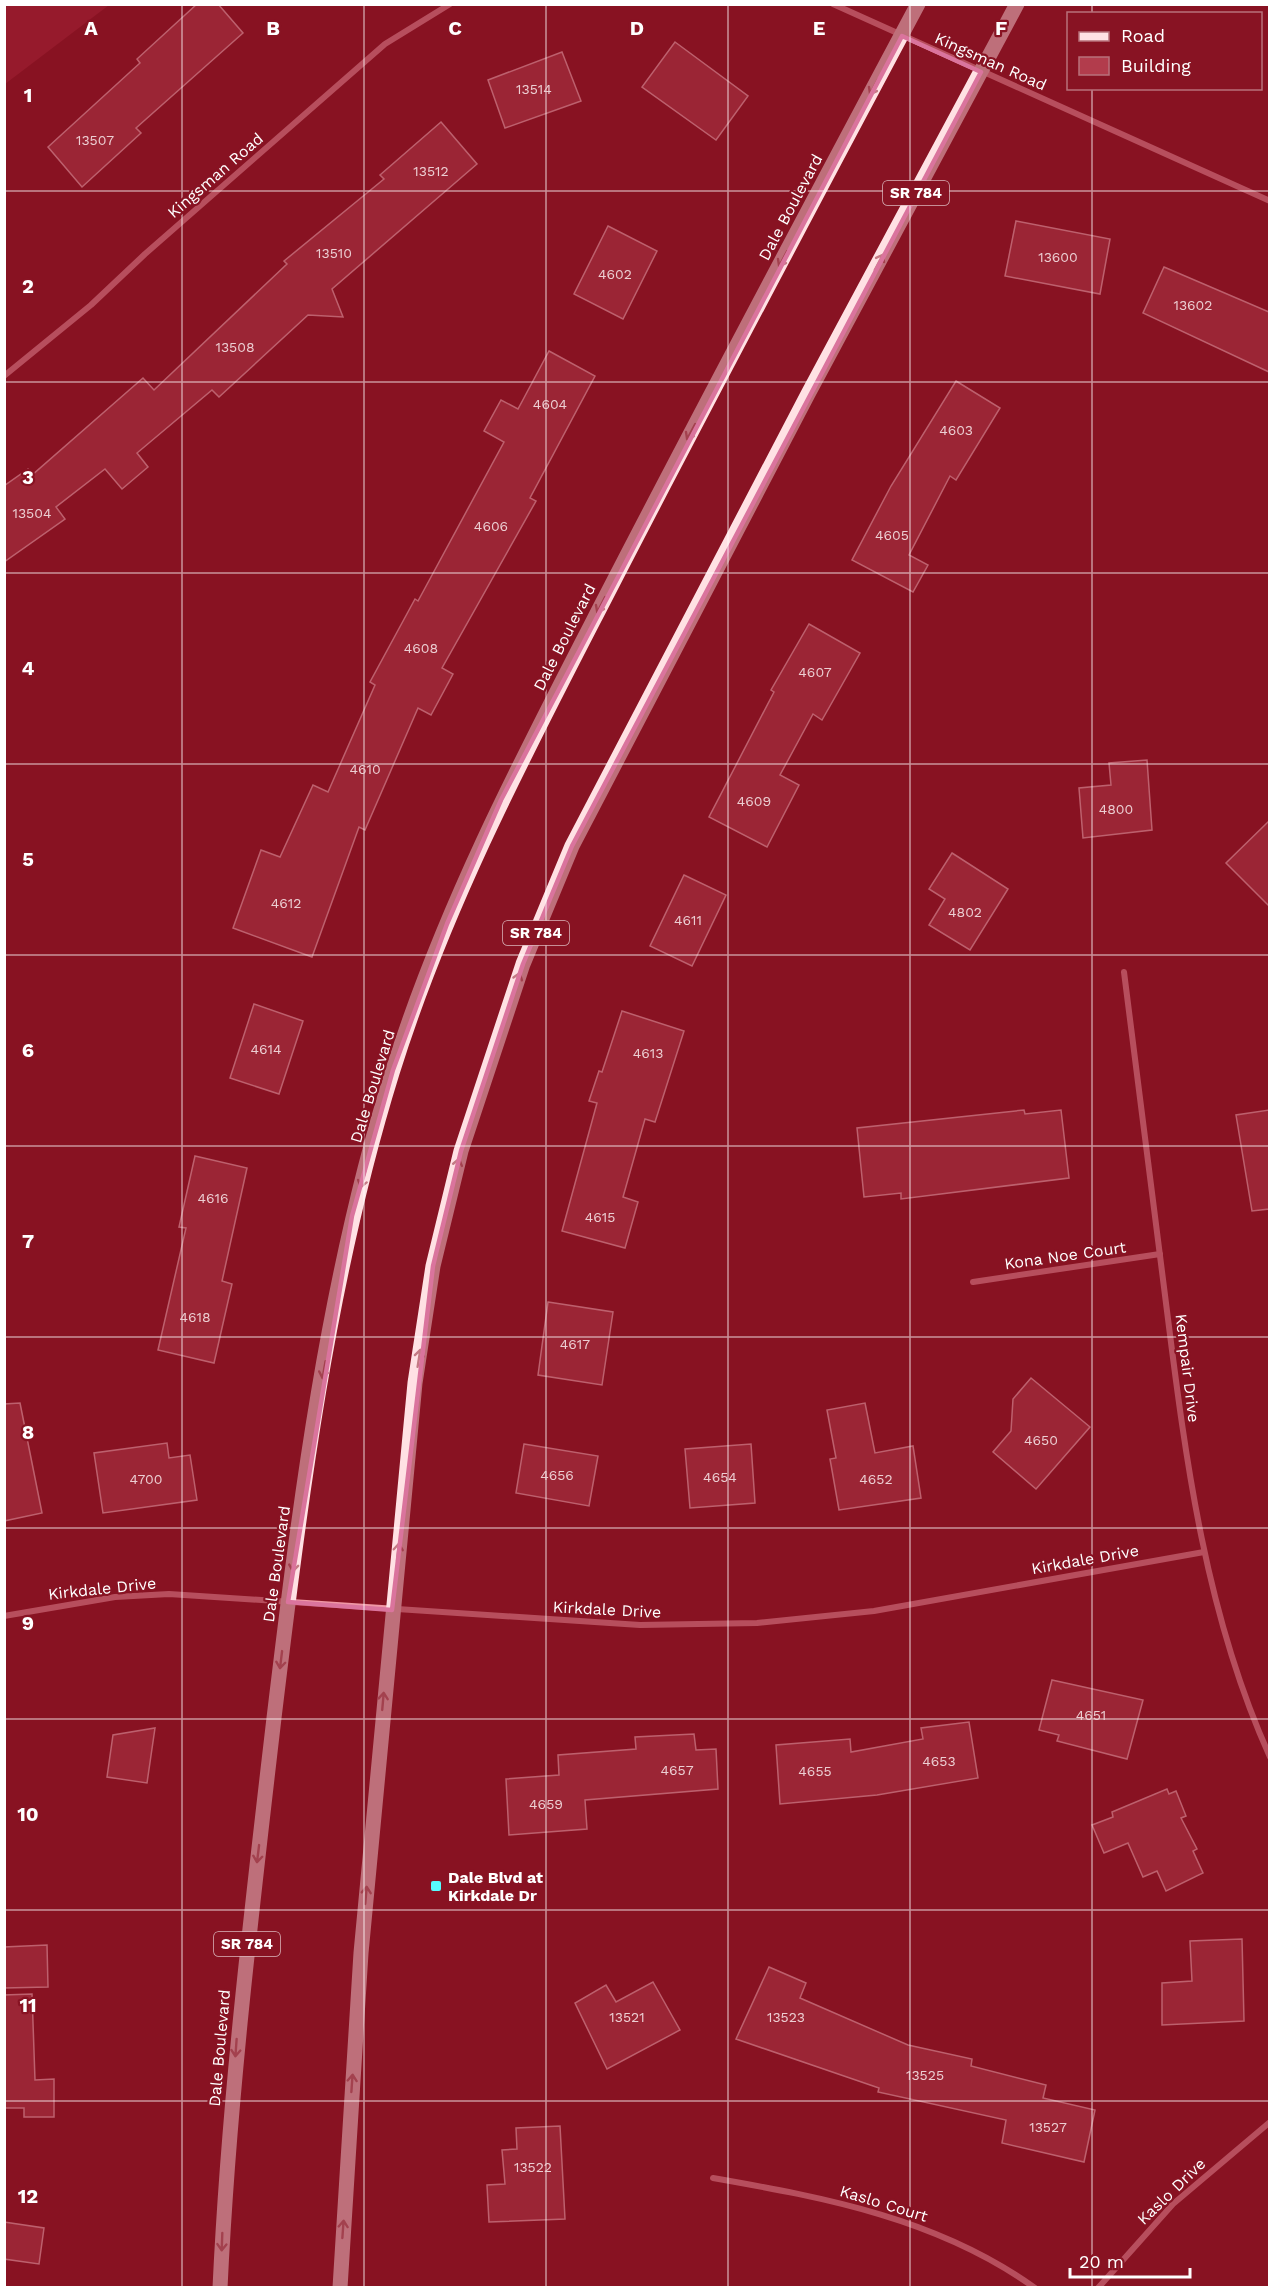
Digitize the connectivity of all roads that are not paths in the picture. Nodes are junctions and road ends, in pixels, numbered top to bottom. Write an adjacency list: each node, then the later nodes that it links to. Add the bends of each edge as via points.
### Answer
1 (450, 4): 8 (street, Kingsman Road, via 385,44 91,305)
2 (833, 4): 5 (street, Kingsman Road)
3 (918, 4): 5 (main road, Dale Boulevard / SR 784)
4 (1017, 4): 6 (main road, SR 784)
5 (902, 36): 6 (street, Kingsman Road); 13 (main road, Dale Boulevard / SR 784, one-way to 13, via 511,780 447,924 393,1070 352,1216 311,1444)
6 (981, 72): 7 (street, Kingsman Road); 14 (main road, SR 784, one-way to 6, via 415,1383 433,1266 461,1151 523,964 572,846)
7 (1269, 201)
8 (4, 376)
9 (1124, 972): 10 (street, Kempair Drive)
10 (1160, 1254): 11 (street, Kona Noe Court); 12 (street, Kempair Drive, via 1185,1450)
11 (973, 1281)
12 (1204, 1552): 14 (street, Kirkdale Drive, via 874,1611 757,1623 640,1625); 16 (street, Kempair Drive, via 1236,1668)
13 (288, 1602): 14 (street, Kirkdale Drive); 15 (street, Kirkdale Drive, via 169,1594 115,1597); 19 (main road, Dale Boulevard / SR 784, one-way to 19, via 239,2016)
14 (392, 1610): 20 (main road, SR 784, one-way to 14, via 361,1953)
15 (4, 1616)
16 (1269, 1756)
17 (1269, 2122): 22 (street, Kaslo Drive, via 1173,2204)
18 (713, 2178): 21 (street, Kaslo Court, via 810,2195 882,2213 952,2239)
19 (220, 2288)
20 (340, 2288)
21 (1035, 2288)
22 (1098, 2288)

